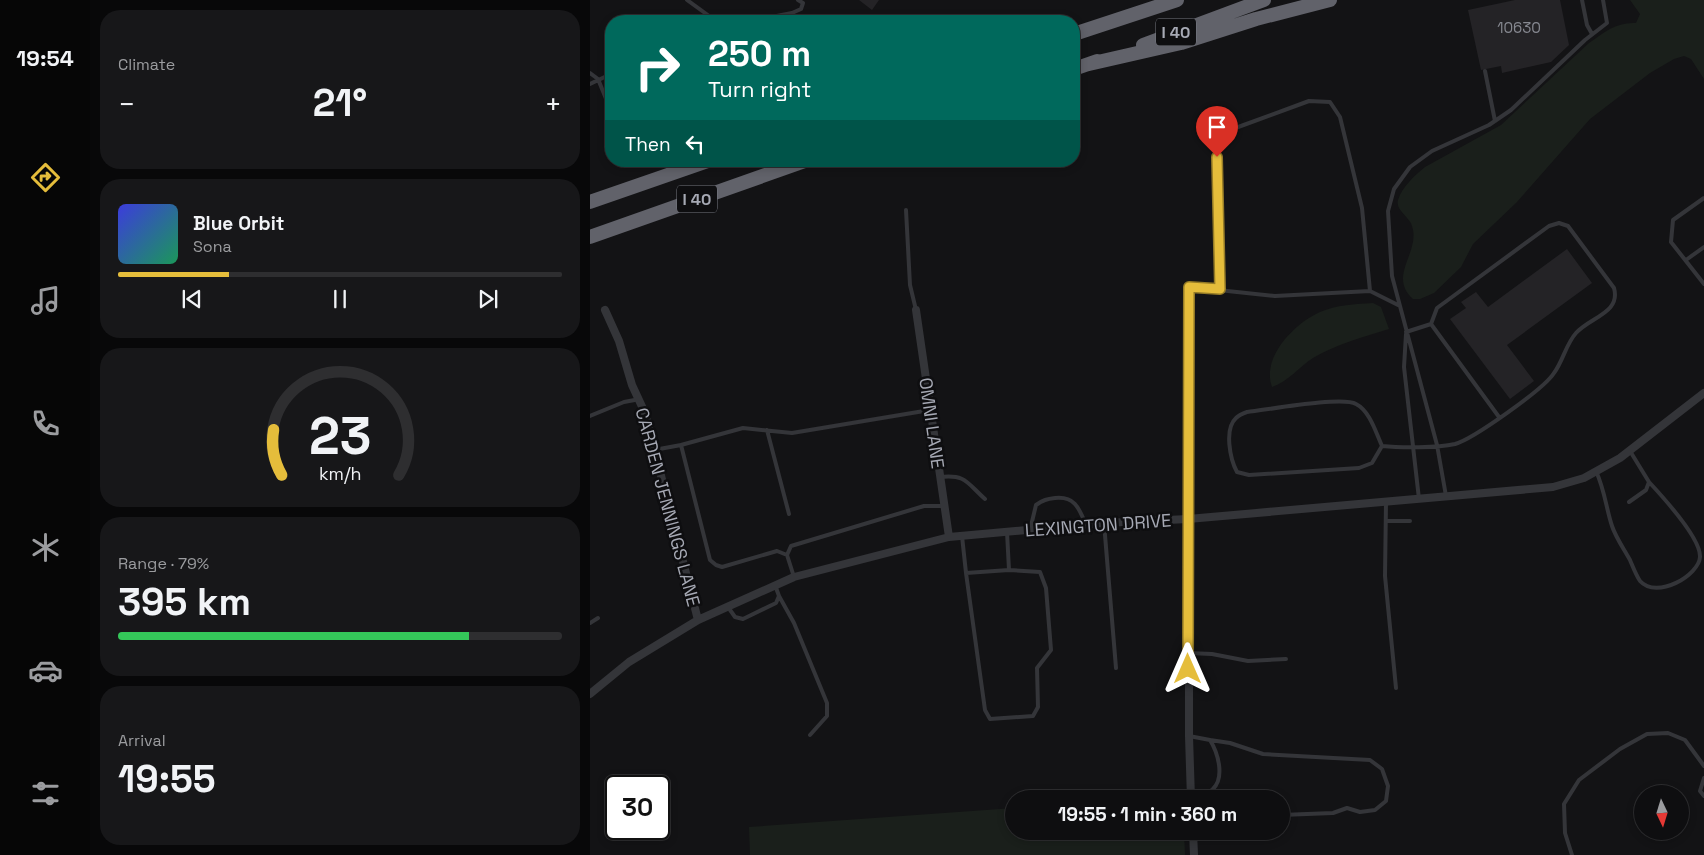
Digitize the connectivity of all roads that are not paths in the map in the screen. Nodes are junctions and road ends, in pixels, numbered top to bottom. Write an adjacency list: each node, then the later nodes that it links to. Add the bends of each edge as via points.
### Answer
1 (687, 0): 9 (lane)
2 (798, 0): 10 (lane, via 803,3 801,9)
3 (1148, 0): 11 (highway)
4 (1177, 0): 12 (highway, I 40)
5 (1264, 0): 14 (highway, I 40)
6 (1330, 0): 14 (highway, via 1181,43)
7 (1582, 0): 13 (lane, via 1586,25)
8 (1603, 0): 13 (lane, via 1607,23)
9 (708, 15)
10 (782, 15)
11 (1080, 28)
12 (1080, 32)
13 (1592, 34): 22 (lane)
14 (1089, 64): 15 (highway, I 40)
15 (1080, 68)
16 (1485, 71): 22 (lane)
17 (590, 73): 19 (lane)
18 (605, 76): 19 (lane)
19 (598, 79): 20 (lane); 21 (lane)
20 (590, 84)
21 (605, 96)
22 (1495, 121): 35 (lane, via 1432,151 1410,167 1394,189 1388,210 1392,276)
23 (691, 167): 26 (highway, I 40)
24 (788, 167): 28 (highway, I 40)
25 (1704, 198): 30 (lane, via 1674,220 1671,242)
26 (590, 202)
27 (906, 210): 37 (lane, via 910,285)
28 (590, 237)
29 (1704, 246): 30 (lane)
30 (1686, 260): 31 (lane)
31 (1704, 284)
32 (1189, 287): 33 (lane); 62 (street)
33 (1220, 289): 34 (lane, via 1275,296); 34 (lane, via 1218,146 1230,130 1309,101 1330,102 1340,117 1362,208)
34 (1370, 290): 35 (lane)
35 (1398, 305): 39 (lane)
36 (605, 310): 41 (street, CARDEN JENNINGS LANE, via 619,341 632,385)
37 (916, 310): 42 (street, OMNI LANE)
38 (1431, 324): 39 (lane); 44 (lane); 44 (lane, via 1437,308 1549,226 1559,223 1568,226 1614,288 1616,298 1613,306 1576,333 1554,375)
39 (1406, 332): 46 (lane); 49 (lane, via 1404,367)
40 (1704, 393): 51 (street, LEXINGTON DRIVE)
41 (640, 398): 43 (lane); 50 (street, CARDEN JENNINGS LANE)
42 (930, 410): 45 (lane, via 792,432); 53 (street, OMNI LANE)
43 (590, 416)
44 (1499, 418): 46 (lane, via 1455,444)
45 (767, 430): 47 (lane, via 743,428); 61 (lane)
46 (1437, 444): 49 (lane); 55 (lane)
47 (682, 445): 50 (lane); 71 (lane, via 710,560 722,567 777,550)
48 (1382, 446): 48 (lane, via 1367,414 1355,403 1336,401 1247,412 1236,418 1230,430 1232,462 1237,472 1249,475 1359,468 1372,462); 49 (lane)
49 (1412, 446): 57 (lane)
50 (654, 450): 79 (street, CARDEN JENNINGS LANE)
51 (1630, 451): 52 (street, LEXINGTON DRIVE); 54 (lane)
52 (1596, 471): 54 (lane, via 1605,492 1612,526 1640,580 1650,589 1664,589 1693,572 1700,558 1698,545); 55 (street, LEXINGTON DRIVE, via 1553,487)
53 (940, 477): 56 (lane, via 955,475 963,478); 60 (street, OMNI LANE)
54 (1649, 482): 59 (lane, via 1646,490)
55 (1446, 496): 57 (street, LEXINGTON DRIVE)
56 (985, 499)
57 (1419, 499): 58 (street, LEXINGTON DRIVE)
58 (1386, 502): 62 (street, LEXINGTON DRIVE); 63 (lane)
59 (1629, 502)
60 (944, 506): 70 (street, OMNI LANE); 71 (lane, via 924,506 790,546)
61 (789, 514)
62 (1188, 519): 65 (street, LEXINGTON DRIVE); 81 (street)
63 (1386, 521): 64 (lane); 84 (lane, via 1385,576)
64 (1410, 521)
65 (1104, 523): 66 (street, LEXINGTON DRIVE); 83 (lane)
66 (1086, 525): 67 (street, LEXINGTON DRIVE); 67 (lane, via 1072,500 1062,498 1043,500 1036,505)
67 (1030, 530): 68 (street, LEXINGTON DRIVE)
68 (1007, 532): 69 (street, LEXINGTON DRIVE); 72 (lane)
69 (962, 536): 70 (street, LEXINGTON DRIVE); 73 (lane)
70 (949, 537): 74 (street, LEXINGTON DRIVE)
71 (787, 555): 74 (lane)
72 (1009, 570): 73 (lane); 73 (lane, via 1040,572 1046,588 1050,650 1037,668 1038,707 1033,716 990,719 984,710)
73 (966, 573)
74 (794, 577): 75 (street, LEXINGTON DRIVE)
75 (775, 585): 76 (lane); 77 (street, LEXINGTON DRIVE)
76 (779, 596): 77 (lane, via 776,603 743,619 735,617); 86 (lane, via 794,623 827,703 827,716)
77 (728, 607): 79 (street, LEXINGTON DRIVE)
78 (598, 618): 80 (lane)
79 (698, 620): 85 (street, LEXINGTON DRIVE, via 629,662)
80 (590, 623)
81 (1188, 653): 82 (lane, via 1248,661); 87 (street)
82 (1286, 659)
83 (1116, 668)
84 (1396, 688)
85 (590, 694)
86 (810, 735)
87 (1188, 736): 88 (lane); 91 (street)
88 (1210, 740): 92 (lane, via 1218,753 1218,781); 94 (lane, via 1263,754 1370,760 1382,769 1388,786 1386,801 1374,810 1360,812 1347,808 1333,813)
89 (1704, 766): 97 (lane, via 1686,740 1668,733 1647,734 1620,749 1579,780 1564,804 1565,833)
90 (1704, 778): 93 (lane, via 1700,791)
91 (1191, 790)
92 (1213, 790)
93 (1704, 796)
94 (1290, 815)
95 (1193, 840): 96 (street)
96 (1194, 855)
97 (1572, 855)

